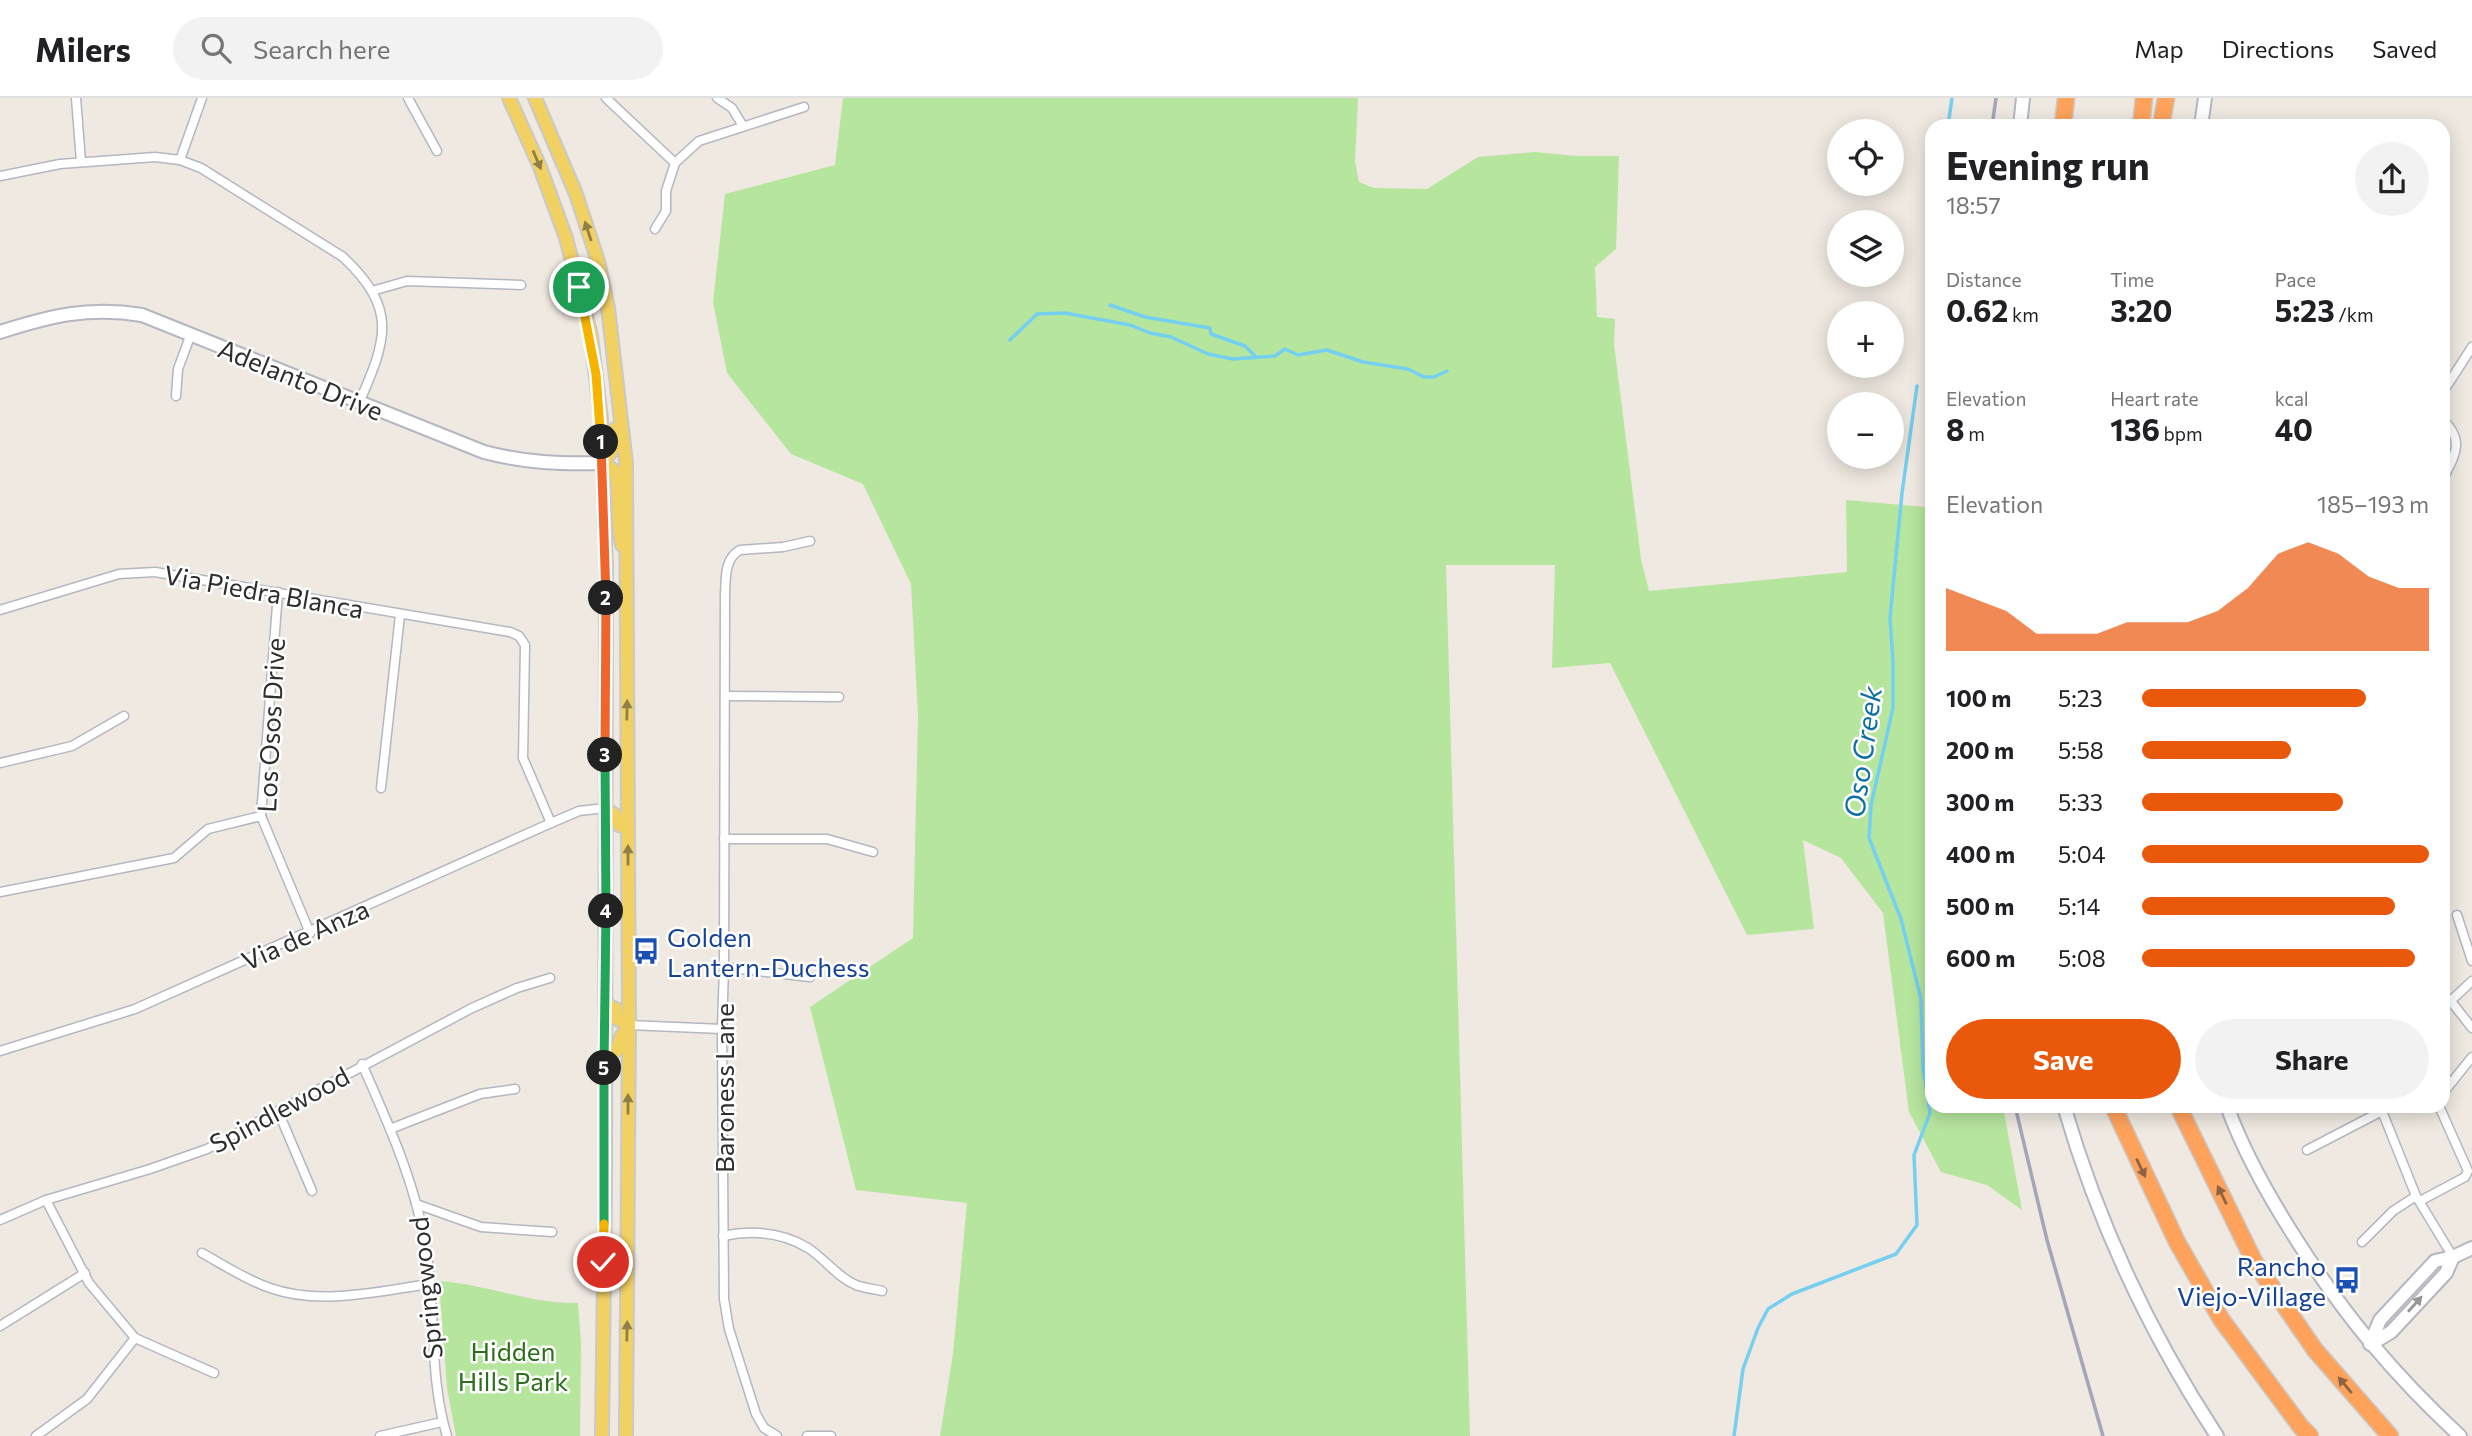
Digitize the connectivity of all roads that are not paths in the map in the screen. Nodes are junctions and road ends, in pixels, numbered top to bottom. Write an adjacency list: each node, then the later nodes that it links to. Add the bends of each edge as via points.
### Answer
1 (76, 98): 22 (street)
2 (202, 98): 21 (street)
3 (408, 98): 20 (street)
4 (509, 98): 36 (main road, one-way to 36, via 554,201 579,287 596,374)
5 (535, 98): 31 (main road, one-way to 5, via 598,261 576,194)
6 (606, 98): 23 (street)
7 (717, 98): 19 (street, via 732,108)
8 (2023, 98): 14 (street)
9 (2066, 98): 15 (highway)
10 (2144, 98): 16 (highway)
11 (2166, 98): 17 (highway)
12 (2205, 98): 18 (street)
13 (804, 107): 19 (street)
14 (2021, 119)
15 (2064, 119)
16 (2142, 119)
17 (2162, 119)
18 (2202, 119)
19 (743, 125): 23 (street, via 699,141)
20 (437, 151)
21 (180, 160): 22 (street, via 155,157); 27 (street, via 201,168 343,257)
22 (82, 162): 24 (street)
23 (675, 163): 25 (street, via 666,191 666,211)
24 (0, 176)
25 (655, 229)
26 (521, 285): 27 (street, via 407,281)
27 (372, 291): 34 (street, via 381,312 383,336)
28 (0, 332): 29 (street, Adelanto Drive, via 55,316 121,311)
29 (191, 334): 33 (street, via 178,369); 34 (street, Adelanto Drive)
30 (2472, 347): 32 (street)
31 (615, 369): 36 (main road, via 616,444); 39 (main road, via 626,463)
32 (2450, 380)
33 (176, 396)
34 (359, 402): 36 (street, Adelanto Drive, via 518,461)
35 (2450, 428): 37 (street, via 2457,444)
36 (602, 463): 39 (main road, via 615,471 619,529); 49 (main road)
37 (2450, 465)
38 (810, 541): 43 (street, Baroness Lane, via 740,550 730,558 725,594)
39 (628, 554): 47 (main road, one-way to 39)
40 (278, 592): 41 (street, Via Piedra Blanca, via 155,572 119,574); 42 (street, Via Piedra Blanca); 50 (street, Los Osos Drive)
41 (0, 610)
42 (400, 615): 48 (street); 51 (street, Via Piedra Blanca, via 519,636 525,645 523,758)
43 (726, 696): 44 (street); 53 (street, Baroness Lane)
44 (839, 697)
45 (124, 716): 46 (street, via 72,746)
46 (0, 763)
47 (626, 776): 49 (main road, via 616,782); 52 (main road)
48 (381, 788)
49 (605, 808): 51 (street, Via de Anza, via 579,811); 52 (main road, via 619,825); 63 (main road)
50 (261, 816): 55 (street, via 208,830 174,858); 57 (street, Los Osos Drive)
51 (551, 823): 57 (street, Via de Anza)
52 (628, 828): 65 (main road, one-way to 52)
53 (724, 839): 54 (street, via 827,839); 59 (street, Baroness Lane)
54 (873, 852)
55 (0, 892)
56 (2457, 915): 58 (street)
57 (310, 933): 68 (street, Via de Anza, via 135,1009)
58 (2472, 961)
59 (724, 967): 60 (street); 67 (street, Baroness Lane)
60 (810, 977)
61 (550, 978): 71 (street, Spindlewood, via 472,1007)
62 (2472, 981): 64 (street)
63 (605, 1000): 65 (main road, via 616,1009 617,1019); 70 (main road)
64 (2450, 1000): 66 (street)
65 (629, 1025): 67 (street); 70 (main road, via 617,1050); 108 (main road, one-way to 65)
66 (2472, 1028)
67 (722, 1029): 91 (street, Baroness Lane)
68 (0, 1051)
69 (2472, 1057): 72 (street)
70 (604, 1059): 107 (main road)
71 (362, 1064): 74 (street, Spindlewood); 82 (street, Springwood)
72 (2450, 1084)
73 (515, 1089): 82 (street, via 480,1094)
74 (278, 1111): 85 (street); 87 (street, Spindlewood, via 207,1149)
75 (2066, 1113): 112 (street, via 2114,1249)
76 (2116, 1113): 113 (highway, one-way to 113, via 2177,1242 2221,1319)
77 (2181, 1113): 114 (highway, one-way to 77, via 2315,1350 2254,1261)
78 (2230, 1113): 101 (street, via 2274,1205)
79 (2375, 1113): 83 (street)
80 (2384, 1113): 86 (street)
81 (2442, 1113): 84 (street)
82 (390, 1129): 88 (street, Springwood)
83 (2307, 1150)
84 (2470, 1172): 86 (street)
85 (312, 1191)
86 (2418, 1199): 92 (street, via 2393,1211); 95 (street)
87 (46, 1200): 89 (street, Spindlewood); 96 (street)
88 (416, 1204): 90 (street, via 481,1227); 97 (street, Springwood)
89 (0, 1220)
90 (552, 1232)
91 (723, 1236): 98 (street, via 745,1231 785,1239 807,1248 858,1286); 109 (street, Baroness Lane, via 729,1329 759,1421)
92 (2362, 1241)
93 (2472, 1248): 95 (street)
94 (202, 1253): 97 (street, via 268,1288 309,1297)
95 (2453, 1257): 101 (street, via 2435,1261 2408,1287 2380,1320)
96 (85, 1273): 99 (street); 100 (street)
97 (430, 1284): 103 (street, Springwood, via 434,1372)
98 (882, 1291)
99 (0, 1326)
100 (135, 1338): 102 (street); 104 (street, via 87,1399)
101 (2370, 1345): 115 (street)
102 (214, 1373)
103 (442, 1422): 105 (street); 106 (street, Springwood)
104 (36, 1436)
105 (380, 1436)
106 (447, 1436)
107 (602, 1436)
108 (626, 1436)
109 (777, 1436)
110 (807, 1436): 111 (street)
111 (831, 1436)
112 (2217, 1436)
113 (2310, 1436)
114 (2390, 1436)
115 (2460, 1436)

